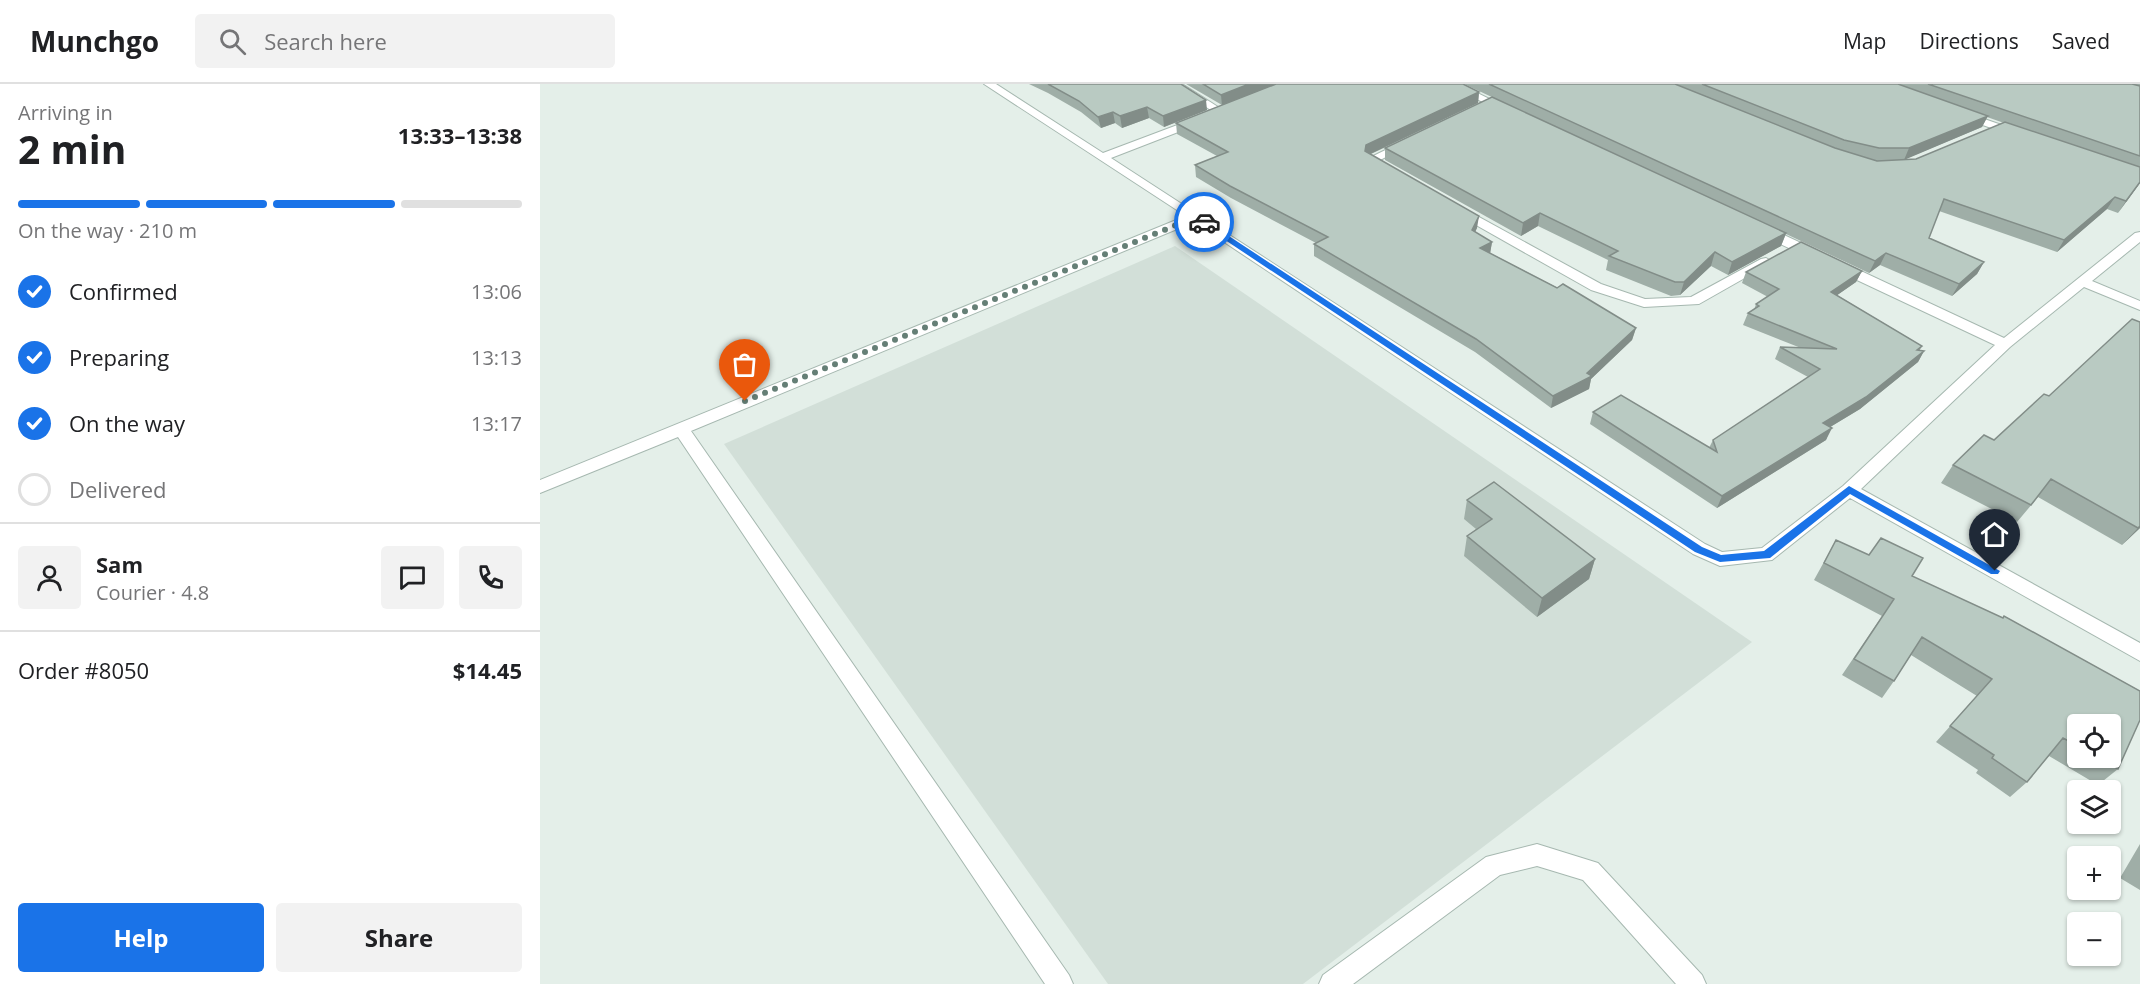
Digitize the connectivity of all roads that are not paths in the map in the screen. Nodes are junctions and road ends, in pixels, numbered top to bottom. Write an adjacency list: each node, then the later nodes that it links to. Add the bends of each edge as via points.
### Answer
1 (989, 84): 12 (street)
2 (1175, 84): 12 (street, via 1225,110)
3 (1451, 84): 4 (street)
4 (1491, 103): 6 (street); 7 (street)
5 (1953, 111): 8 (street)
6 (1471, 112)
7 (1523, 118)
8 (1998, 127): 10 (street); 11 (street)
9 (1421, 136): 13 (street, via 1371,160)
10 (1978, 136)
11 (2031, 138)
12 (1104, 157): 15 (street)
13 (1401, 177)
14 (1443, 200): 18 (street, via 1596,287 1644,303 1694,301)
15 (1196, 217): 22 (street); 24 (street, via 1699,549 1720,558 1766,555)
16 (1754, 226): 18 (street)
17 (2140, 236): 19 (street)
18 (1786, 252): 21 (street)
19 (2083, 282): 20 (street); 21 (street)
20 (2140, 306)
21 (2005, 344): 24 (street)
22 (680, 428): 23 (street); 26 (street)
23 (540, 486)
24 (1849, 490): 25 (street)
25 (2140, 653)
26 (1060, 984)
27 (1332, 984): 28 (street, via 1494,865 1537,855 1590,871)
28 (1693, 984)

